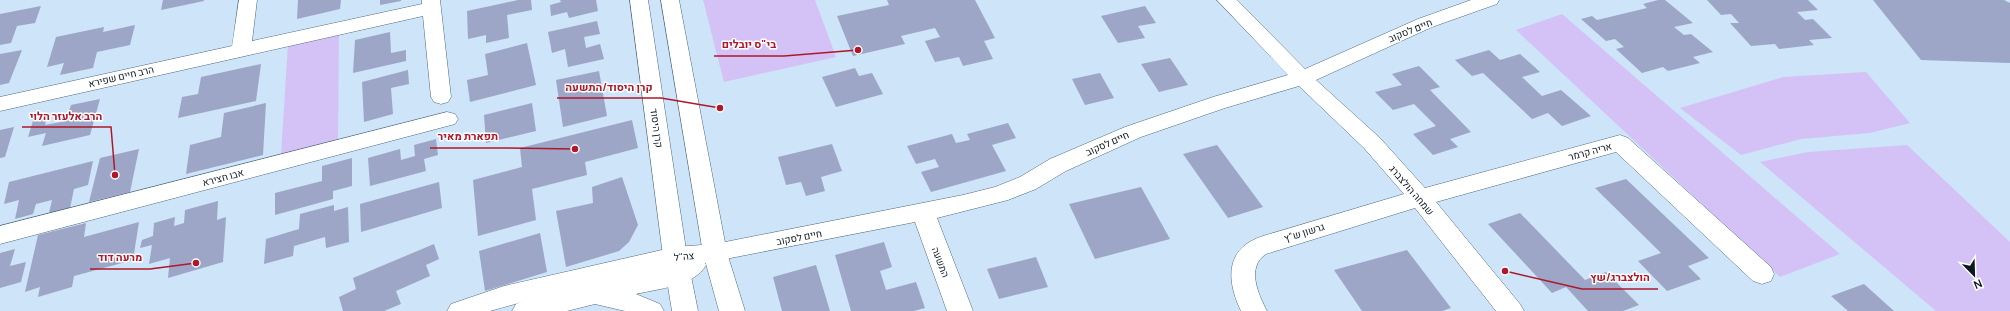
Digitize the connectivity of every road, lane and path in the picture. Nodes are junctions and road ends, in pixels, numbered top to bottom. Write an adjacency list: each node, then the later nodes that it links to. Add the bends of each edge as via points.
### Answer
1 (248, 0): 7 (street)
2 (639, 0): 16 (street, קרן היסוד)
3 (670, 0): 15 (street)
4 (1226, 0): 8 (street, שמחה הולצברג)
5 (1490, 0): 8 (street, חיים לסקוב, via 1425,23)
6 (431, 4): 7 (street, הרב חיים שפירא); 9 (street)
7 (241, 49): 10 (street, הרב חיים שפירא)
8 (1302, 78): 12 (street, שמחה הולצברג, via 1356,126); 13 (street, חיים לסקוב, via 1213,104 1133,132 1000,194)
9 (441, 97)
10 (0, 104)
11 (447, 119): 14 (street, אבו חצירא)
12 (1420, 198): 17 (street, אריה קרמר, via 1620,143); 25 (street, גרשון ש"ץ, via 1263,245 1250,253 1244,264 1244,288); 26 (street, שמחה הולצברג)
13 (923, 212): 15 (street, חיים לסקוב); 24 (street, התשעה)
14 (0, 235)
15 (715, 254): 16 (street, צה"ל); 23 (street)
16 (676, 265): 18 (street, צה"ל); 19 (street, צה"ל, via 504,296); 22 (street, קרן היסוד)
17 (1762, 274)
18 (593, 294): 20 (street, צה"ל); 21 (street, via 624,300)
19 (460, 311)
20 (525, 311)
21 (651, 311)
22 (685, 311)
23 (732, 311)
24 (960, 311)
25 (1254, 311)
26 (1511, 311)

